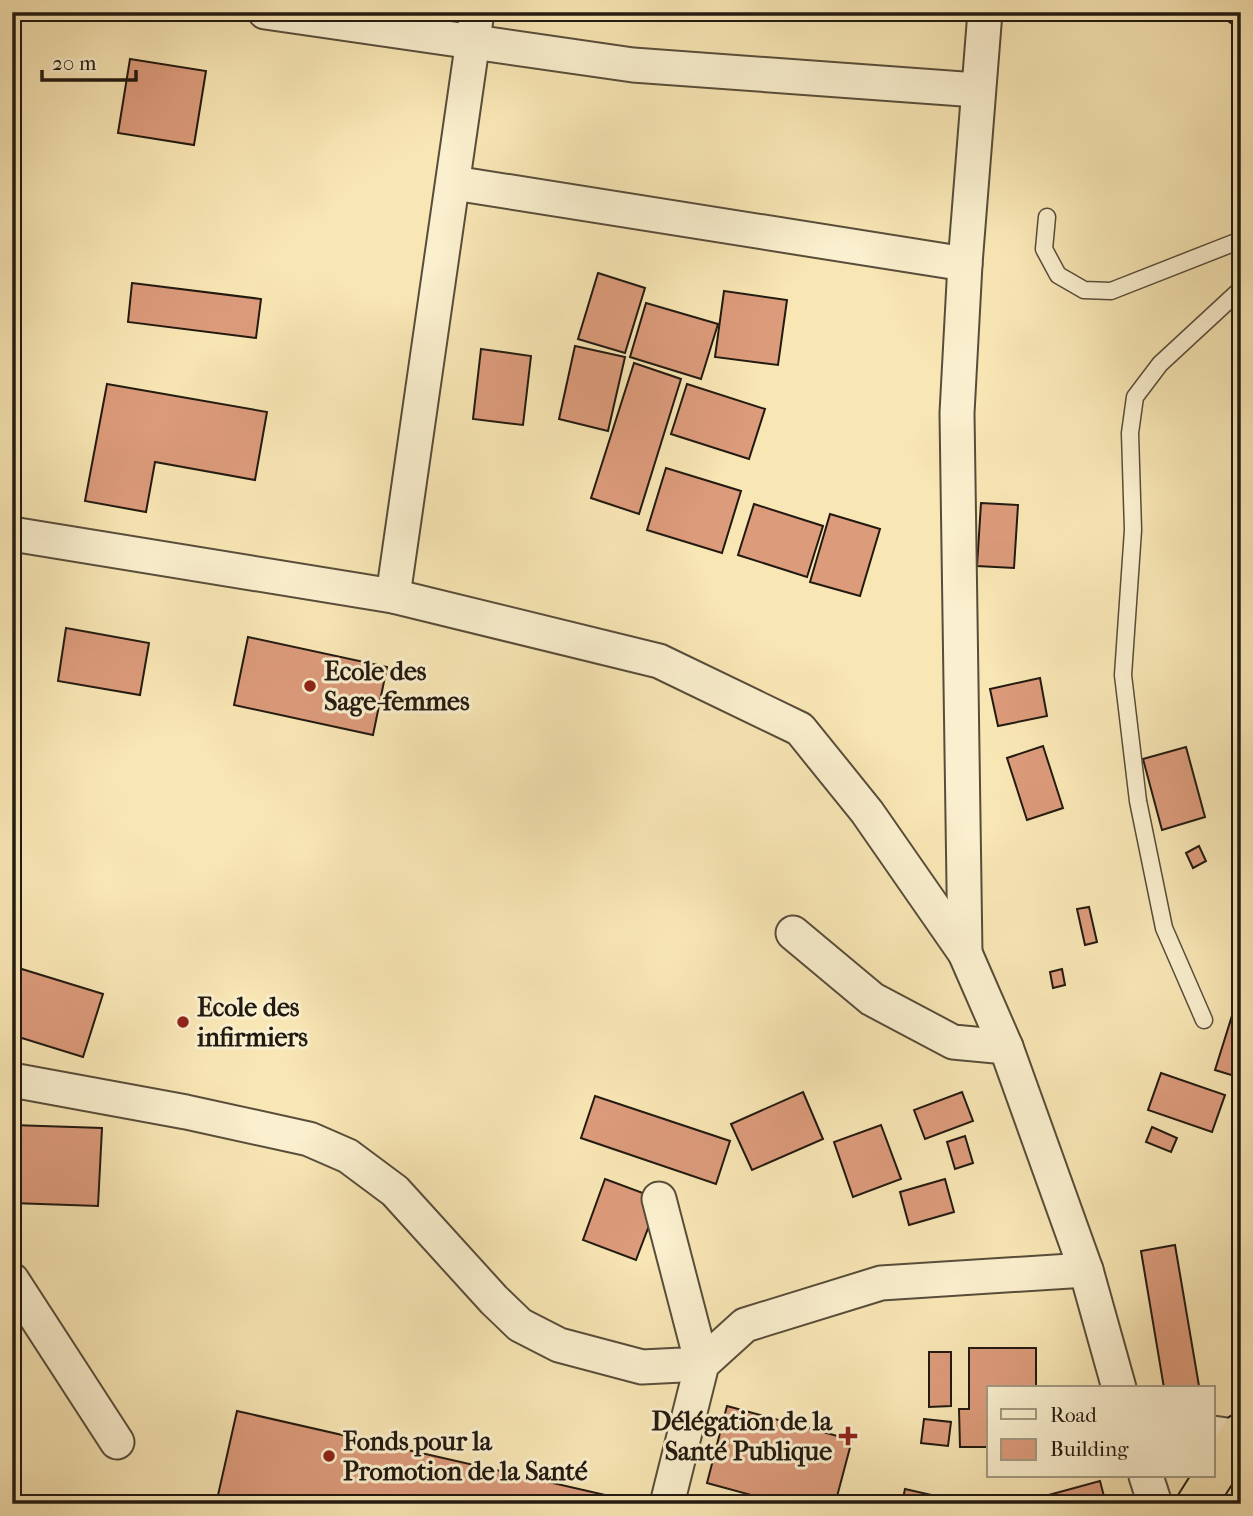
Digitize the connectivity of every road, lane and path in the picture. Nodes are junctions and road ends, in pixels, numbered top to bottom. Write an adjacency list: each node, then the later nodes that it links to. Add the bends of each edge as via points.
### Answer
1 (265, 12): 3 (street)
2 (985, 12): 4 (street)
3 (476, 28): 4 (street, via 633,65); 5 (street)
4 (978, 90): 8 (street)
5 (454, 183): 8 (street); 11 (street)
6 (1047, 217): 7 (lane, via 1044,249 1058,275 1084,290 1111,291)
7 (1241, 240)
8 (965, 264): 13 (street, via 957,413)
9 (1241, 289): 14 (lane, via 1160,364 1135,397 1130,433 1133,530 1123,676 1138,800 1164,928)
10 (12, 534): 11 (street)
11 (393, 596): 13 (street, via 659,661 800,729 867,813)
12 (793, 933): 15 (street, via 872,999 953,1042)
13 (965, 953): 15 (street)
14 (1204, 1020)
15 (1006, 1047): 18 (street)
16 (12, 1080): 20 (street, via 309,1139 348,1156 395,1191 520,1325 559,1345 642,1367)
17 (659, 1199): 20 (street)
18 (1086, 1270): 20 (street, via 881,1283 745,1325); 21 (street)
19 (12, 1279): 23 (street)
20 (702, 1364): 27 (street)
21 (1118, 1386)
22 (1233, 1435): 24 (highway)
23 (117, 1442)
24 (1214, 1470)
25 (1147, 1478): 28 (street)
26 (1210, 1478): 29 (highway)
27 (667, 1504)
28 (1155, 1504)
29 (1196, 1504)

